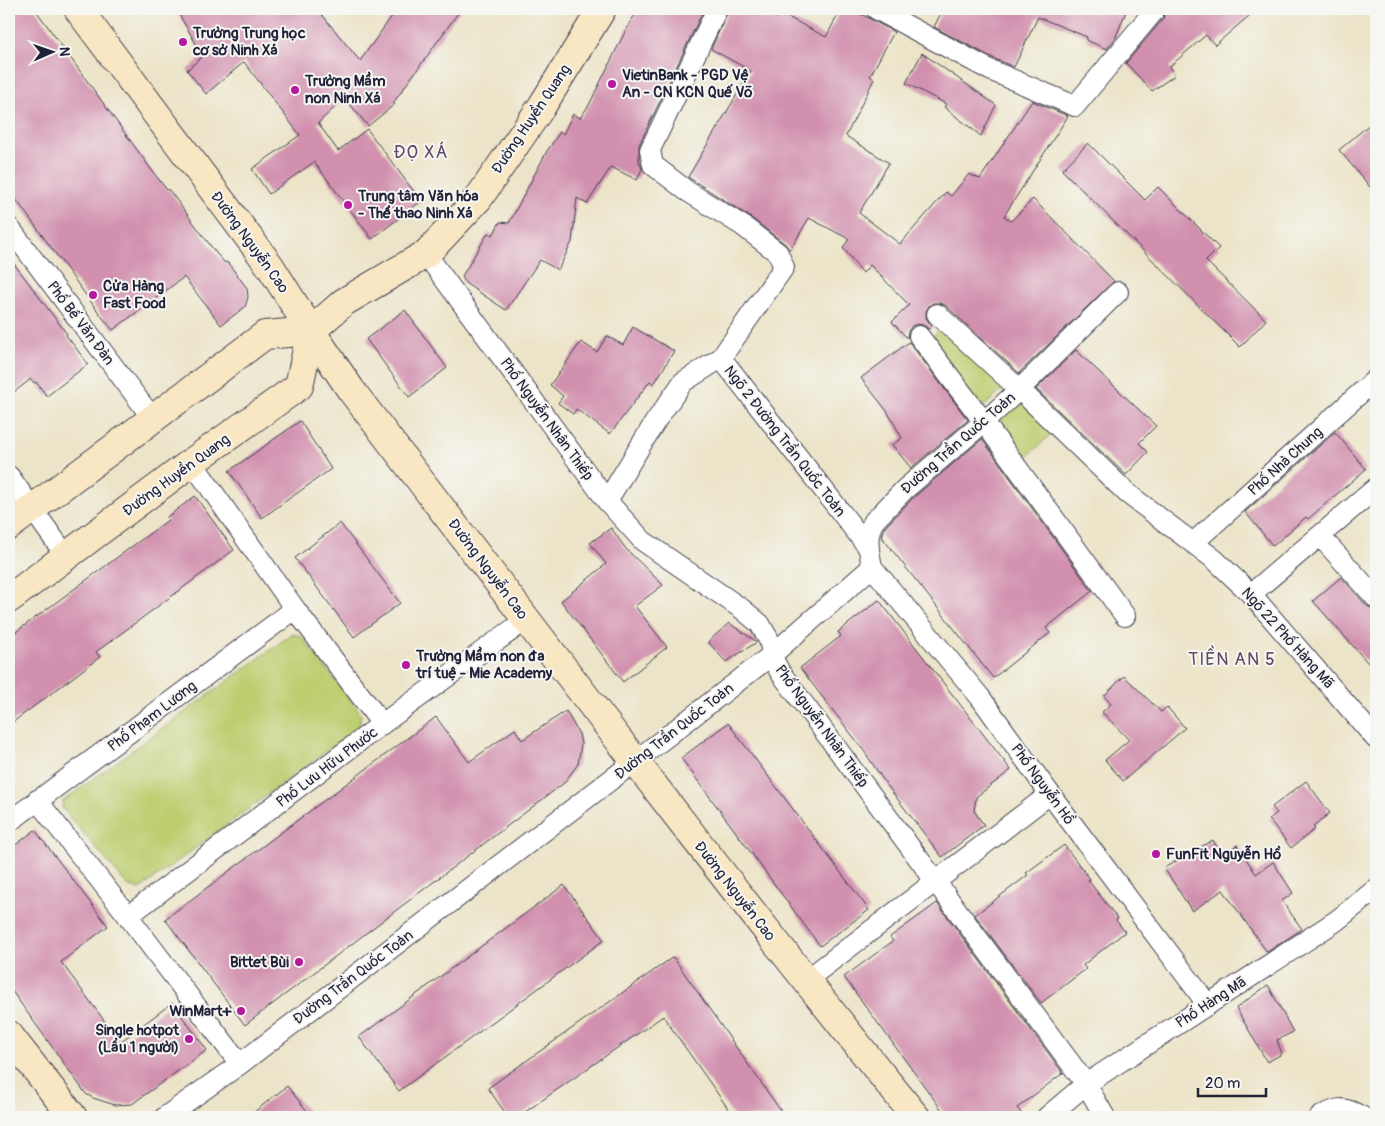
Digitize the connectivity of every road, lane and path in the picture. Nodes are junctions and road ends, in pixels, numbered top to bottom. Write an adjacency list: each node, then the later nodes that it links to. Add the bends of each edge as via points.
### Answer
1 (78, 9): 10 (main road, Đường Nguyễn Cao, via 270,266)
2 (602, 9): 7 (main road, Đường Huyền Quang, via 542,106 478,199)
3 (717, 9): 12 (street, Ngõ 2 Đường Trần Quốc Toản, via 650,150 653,165 778,253 784,267)
4 (876, 9): 5 (street, via 990,70 1075,106)
5 (1154, 11)
6 (9, 227): 15 (street, Phố Bế Văn Đàn)
7 (426, 254): 10 (main road, Đường Huyền Quang, via 344,302); 20 (street, Phố Nguyễn Nhân Thiếp)
8 (1118, 292): 14 (street, Đường Trần Quốc Toản)
9 (937, 314): 14 (street, Ngõ 22 Phố Hàng Mã)
10 (311, 331): 15 (main road, via 265,335); 17 (main road, Đường Huyền Quang, via 299,386); 32 (main road, Đường Nguyễn Cao, via 351,390)
11 (919, 336): 16 (street)
12 (721, 358): 20 (street, via 683,382); 26 (street, Ngõ 2 Đường Trần Quốc Toản)
13 (1376, 379): 24 (street, Phố Nhà Chung)
14 (1019, 390): 16 (street, Đường Trần Quốc Toản); 24 (street, Ngõ 22 Phố Hàng Mã, via 1128,494)
15 (153, 419): 21 (main road)
16 (984, 422): 26 (street, Đường Trần Quốc Toản, via 905,489 874,521 870,527); 31 (street)
17 (192, 462): 25 (main road, Đường Huyền Quang); 30 (street)
18 (9, 476): 21 (street)
19 (1376, 488): 23 (street)
20 (607, 501): 33 (street, Phố Nguyễn Nhân Thiếp, via 643,540 760,624)
21 (33, 509): 22 (main road); 25 (street)
22 (9, 526)
23 (1320, 536): 27 (street); 28 (street)
24 (1193, 544): 27 (street, Ngõ 22 Phố Hàng Mã, via 1214,558)
25 (66, 556): 29 (main road, Đường Huyền Quang)
26 (870, 557): 33 (street, Đường Trần Quốc Toản); 37 (street, Phố Nguyễn Hồ, via 980,697)
27 (1251, 594): 35 (street, Ngõ 22 Phố Hàng Mã)
28 (1376, 598)
29 (9, 599)
30 (295, 609): 34 (street); 38 (street, Phố Phạm Lương)
31 (1125, 616)
32 (526, 619): 34 (street, Phố Lưu Hữu Phước); 36 (main road, Đường Nguyễn Cao)
33 (772, 654): 36 (street, Đường Trần Quốc Toản); 40 (street, Phố Nguyễn Nhân Thiếp, via 780,672)
34 (382, 724): 42 (street, Phố Lưu Hữu Phước)
35 (1376, 738)
36 (634, 762): 43 (main road, Đường Nguyễn Cao); 46 (street, Đường Trần Quốc Toản)
37 (1050, 794): 40 (street); 44 (street, Phố Nguyễn Hồ)
38 (37, 800): 39 (street, Phố Phạm Lương); 42 (street)
39 (9, 822)
40 (936, 881): 43 (street); 47 (street, Phố Nguyễn Nhân Thiếp)
41 (1376, 889): 44 (street, Phố Hàng Mã, via 1336,921)
42 (128, 916): 46 (street)
43 (805, 981): 50 (main road, Đường Nguyễn Cao)
44 (1208, 1005): 47 (street, Phố Hàng Mã)
45 (9, 1035): 48 (main road)
46 (240, 1064): 49 (street, Đường Trần Quốc Toản)
47 (1086, 1084): 51 (street, Phố Hàng Mã); 52 (street, Phố Nguyễn Nhân Thiếp)
48 (73, 1117)
49 (165, 1117)
50 (916, 1117)
51 (1047, 1117)
52 (1106, 1117)
53 (1320, 1117): 54 (street, via 1335,1109 1346,1109)
54 (1363, 1117)

